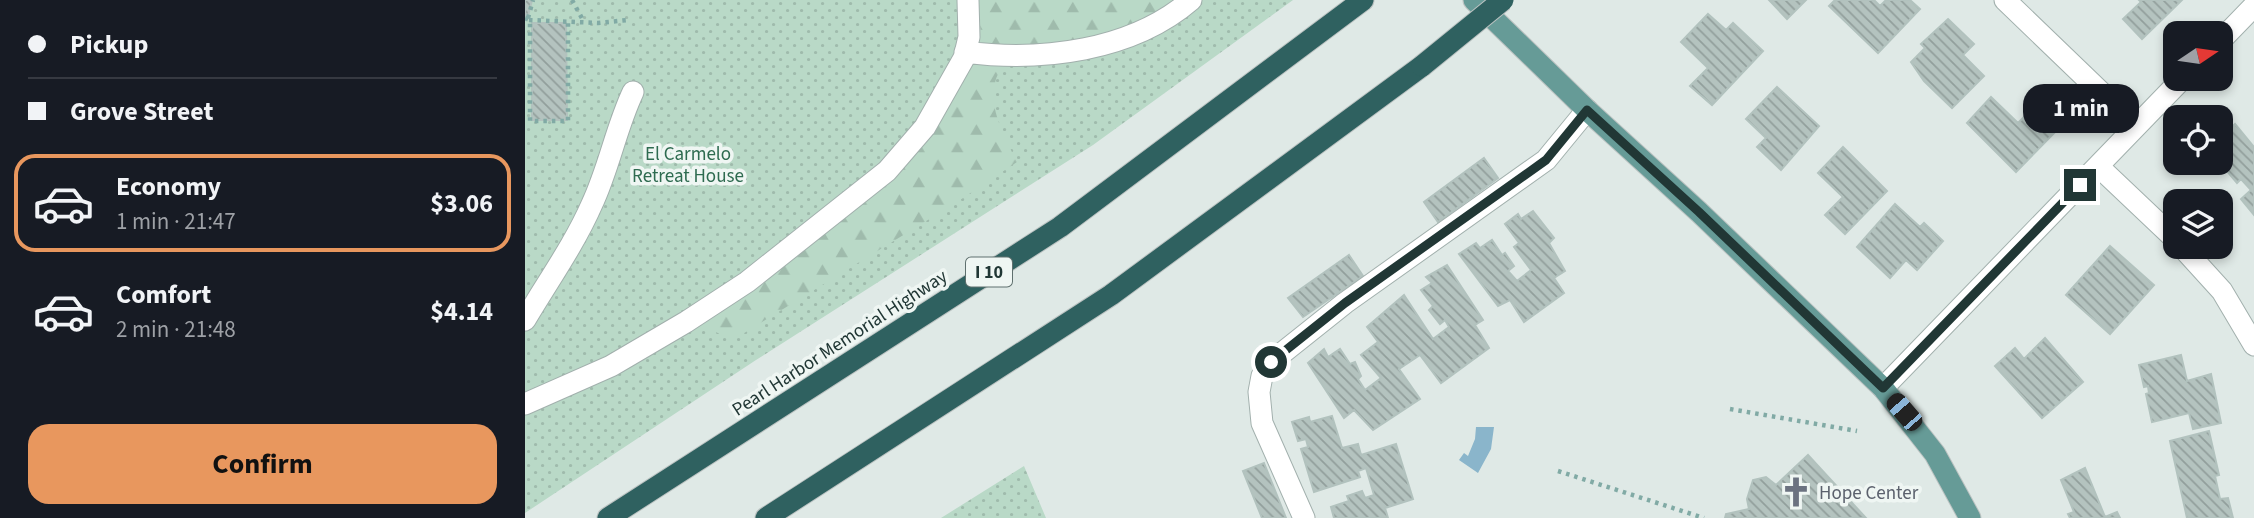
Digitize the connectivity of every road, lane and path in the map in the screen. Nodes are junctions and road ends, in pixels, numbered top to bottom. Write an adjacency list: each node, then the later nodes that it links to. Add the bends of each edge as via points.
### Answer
1 (533, 0): 10 (path)
2 (572, 0): 13 (path)
3 (968, 0): 15 (street)
4 (1191, 0): 15 (street, via 1153,27 1095,47 1060,53)
5 (1474, 0): 18 (main road)
6 (1503, 0): 31 (highway, bridge, via 1422,66 1111,295)
7 (2005, 0): 19 (street)
8 (1359, 3): 30 (highway, Pearl Harbor Memorial Highway / I 10, via 1059,227)
9 (2254, 6): 14 (street)
10 (527, 19): 12 (path); 12 (path, via 530,121 568,121)
11 (628, 20): 13 (path)
12 (568, 21): 13 (path)
13 (584, 22)
14 (2233, 28)
15 (965, 52): 26 (street, via 925,127 887,171 737,288 611,366)
16 (2170, 91): 19 (street)
17 (633, 92): 23 (street, via 593,202 568,253)
18 (1587, 110): 25 (main road); 32 (street, via 1546,160 1345,303 1271,362 1259,392 1262,423)
19 (2136, 126): 20 (street)
20 (2099, 167): 21 (street); 25 (street)
21 (2163, 228)
22 (2193, 259): 24 (street, via 2223,291)
23 (525, 320)
24 (2254, 345)
25 (1883, 388): 34 (main road, via 1935,454)
26 (534, 400)
27 (1730, 409): 28 (path)
28 (1857, 431)
29 (1558, 471): 33 (path)
30 (608, 518)
31 (766, 518)
32 (1304, 518)
33 (1704, 518)
34 (1971, 518)

